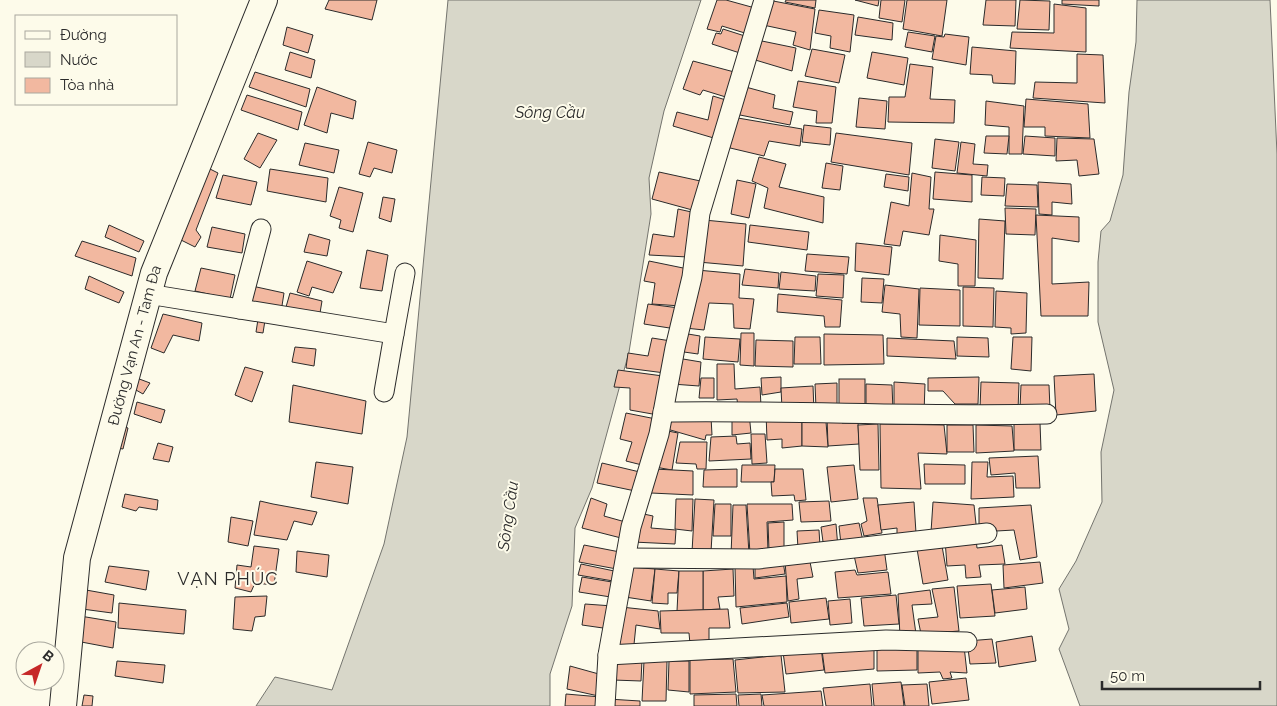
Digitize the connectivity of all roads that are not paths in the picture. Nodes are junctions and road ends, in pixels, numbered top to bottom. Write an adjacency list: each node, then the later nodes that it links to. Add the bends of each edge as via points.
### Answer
1 (264, 0): 5 (main road, Đường Vạn An - Tam Đa)
2 (764, 0): 9 (street, via 700,213 692,277)
3 (262, 229): 6 (street)
4 (405, 273): 7 (street)
5 (148, 294): 6 (street); 15 (main road, Đường Vạn An - Tam Đa, via 77,558)
6 (240, 309): 7 (street)
7 (394, 334): 8 (street)
8 (384, 392)
9 (663, 412): 10 (street); 12 (street, via 631,527)
10 (1047, 414)
11 (987, 533): 12 (street, via 758,559)
12 (626, 558): 14 (street)
13 (967, 642): 14 (street, via 886,640)
14 (608, 655): 16 (street)
15 (63, 706)
16 (606, 706)

